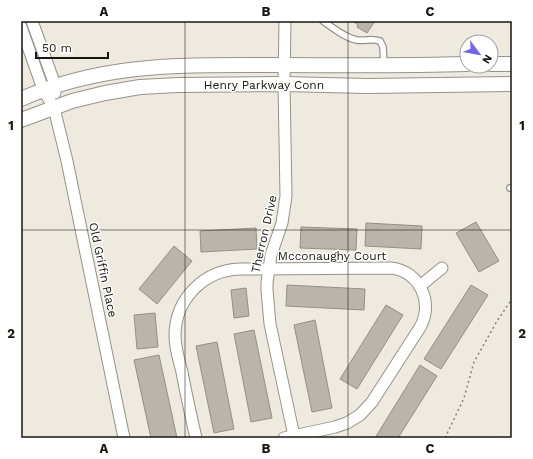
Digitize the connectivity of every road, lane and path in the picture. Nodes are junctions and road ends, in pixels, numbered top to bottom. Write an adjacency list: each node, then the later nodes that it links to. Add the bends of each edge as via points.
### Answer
1 (30, 21): 4 (street); 13 (street)
2 (285, 21): 9 (street, Therron Drive)
3 (323, 21): 10 (lane, via 352,38 380,41 383,47)
4 (21, 23)
5 (21, 28): 13 (street)
6 (459, 64): 10 (street, Henry Parkway Conn)
7 (499, 64): 8 (street)
8 (512, 64)
9 (284, 65): 10 (street, Henry Parkway Conn); 11 (street, Therron Drive); 13 (street, Henry Parkway Conn, via 146,67)
10 (384, 66)
11 (284, 84): 12 (street, Henry Parkway Conn); 15 (street, Henry Parkway Conn, via 140,87 72,101); 18 (street, Therron Drive, via 286,196 282,222)
12 (512, 84)
13 (49, 87): 14 (street, Henry Parkway Conn); 15 (street, Old Griffin Place)
14 (21, 99)
15 (54, 108): 16 (street, Henry Parkway Conn); 22 (street, Old Griffin Place)
16 (21, 120)
17 (442, 268): 19 (street)
18 (269, 269): 19 (street, Mcconaughy Court, via 394,269 410,275); 21 (street, Therron Drive, via 268,313); 23 (street, Mcconaughy Court, via 234,269 212,275 194,288 179,311 175,327 176,342)
19 (420, 286): 21 (street, via 426,302 423,322 370,404 360,415 344,424)
20 (512, 299): 24 (path, via 496,321 474,362 464,398)
21 (289, 437)
22 (124, 438)
23 (196, 438)
24 (445, 438)

